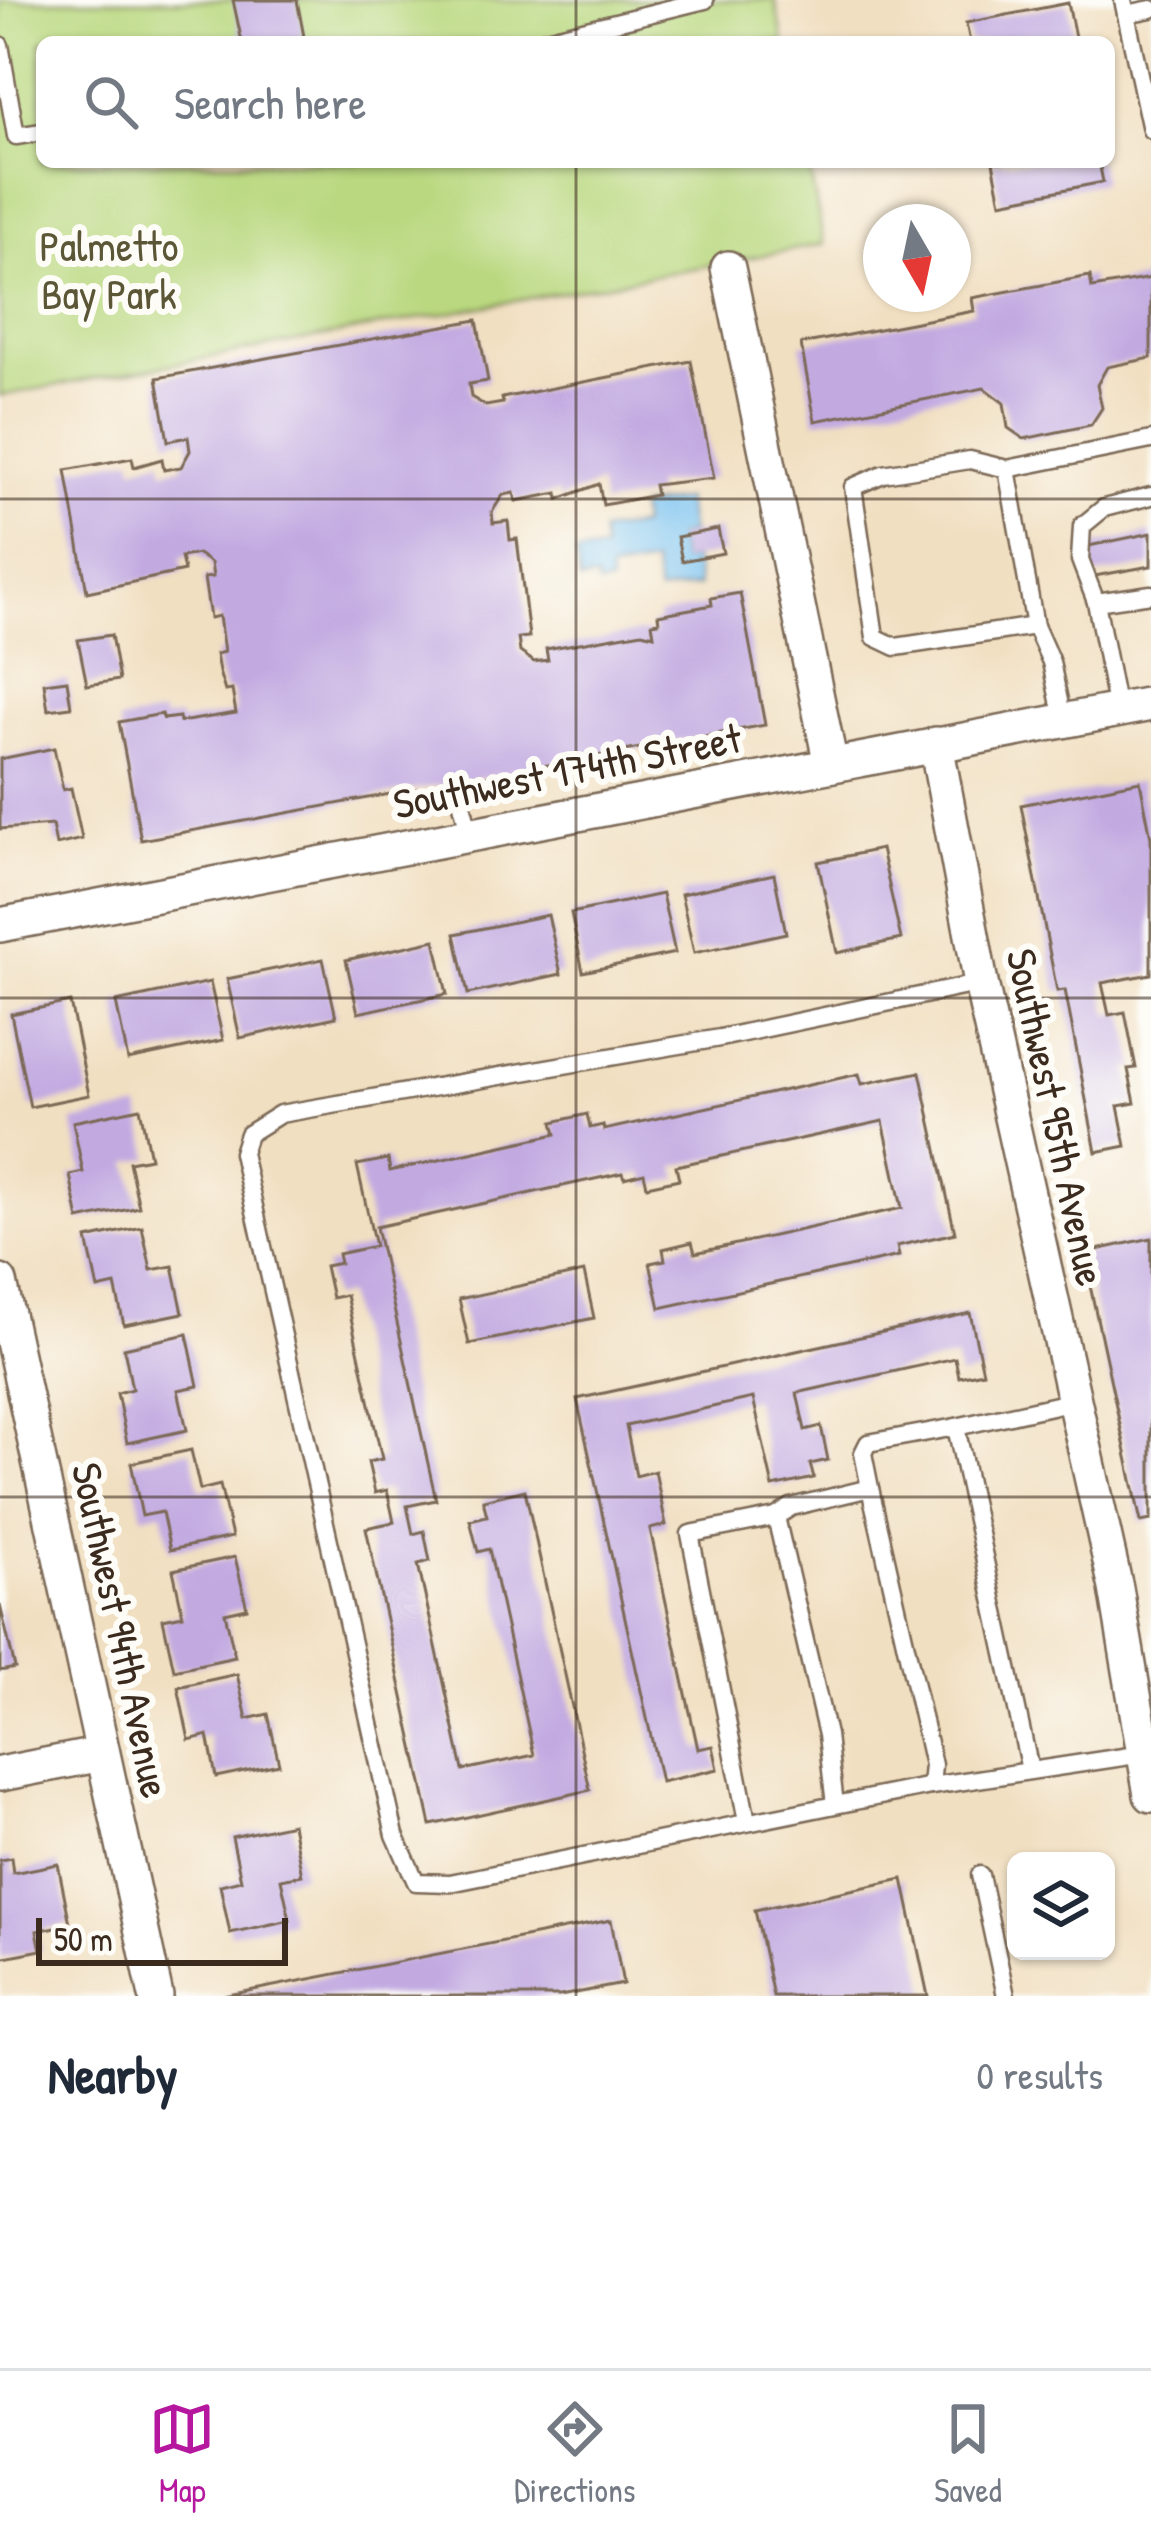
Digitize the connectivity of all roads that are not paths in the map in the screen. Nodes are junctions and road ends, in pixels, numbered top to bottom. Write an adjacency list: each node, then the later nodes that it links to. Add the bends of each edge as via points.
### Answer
1 (705, 0): 4 (lane)
2 (1125, 7): 3 (lane); 6 (lane)
3 (1151, 9)
4 (558, 36)
5 (0, 45): 7 (lane, via 16,136)
6 (1151, 130)
7 (36, 133)
8 (728, 268): 19 (street)
9 (1151, 440): 10 (lane)
10 (1007, 469): 14 (lane); 14 (lane, via 970,460 853,487 875,637 896,647)
11 (1151, 496): 13 (lane, via 1104,508 1082,526 1080,560)
12 (1151, 593): 13 (lane)
13 (1096, 602): 16 (lane)
14 (1035, 626): 17 (lane)
15 (1151, 704): 16 (street, Southwest 174th Street)
16 (1117, 710): 17 (street, Southwest 174th Street)
17 (1063, 720): 18 (street, Southwest 174th Street)
18 (936, 744): 19 (street, Southwest 174th Street); 23 (street, Southwest 95th Avenue)
19 (831, 765): 21 (street, Southwest 174th Street)
20 (456, 782): 21 (lane)
21 (470, 834): 22 (street, Southwest 174th Street)
22 (0, 925)
23 (981, 983): 26 (street, Southwest 95th Avenue); 39 (lane, via 720,1038 280,1114 248,1134 242,1153 395,1835 416,1882 449,1883)
24 (0, 1282): 25 (street, Southwest 94th Avenue)
25 (7, 1349): 32 (street, Southwest 94th Avenue)
26 (1074, 1401): 27 (lane); 30 (street, Southwest 95th Avenue)
27 (956, 1426): 28 (lane, via 868,1443 862,1453); 34 (lane)
28 (870, 1488): 29 (lane); 36 (lane, via 934,1765)
29 (776, 1517): 38 (lane, via 827,1735); 39 (lane, via 690,1534)
30 (1127, 1649): 31 (street, Southwest 95th Avenue); 33 (street, Southwest 95th Avenue)
31 (1151, 1690)
32 (102, 1754): 35 (street); 41 (street, Southwest 94th Avenue)
33 (1143, 1754): 34 (lane); 37 (street, Southwest 95th Avenue)
34 (1030, 1770): 36 (lane)
35 (0, 1774)
36 (931, 1786): 38 (lane)
37 (1151, 1795)
38 (835, 1805): 39 (lane)
39 (747, 1821)
40 (980, 1875): 42 (lane)
41 (156, 1996)
42 (1006, 1996)

